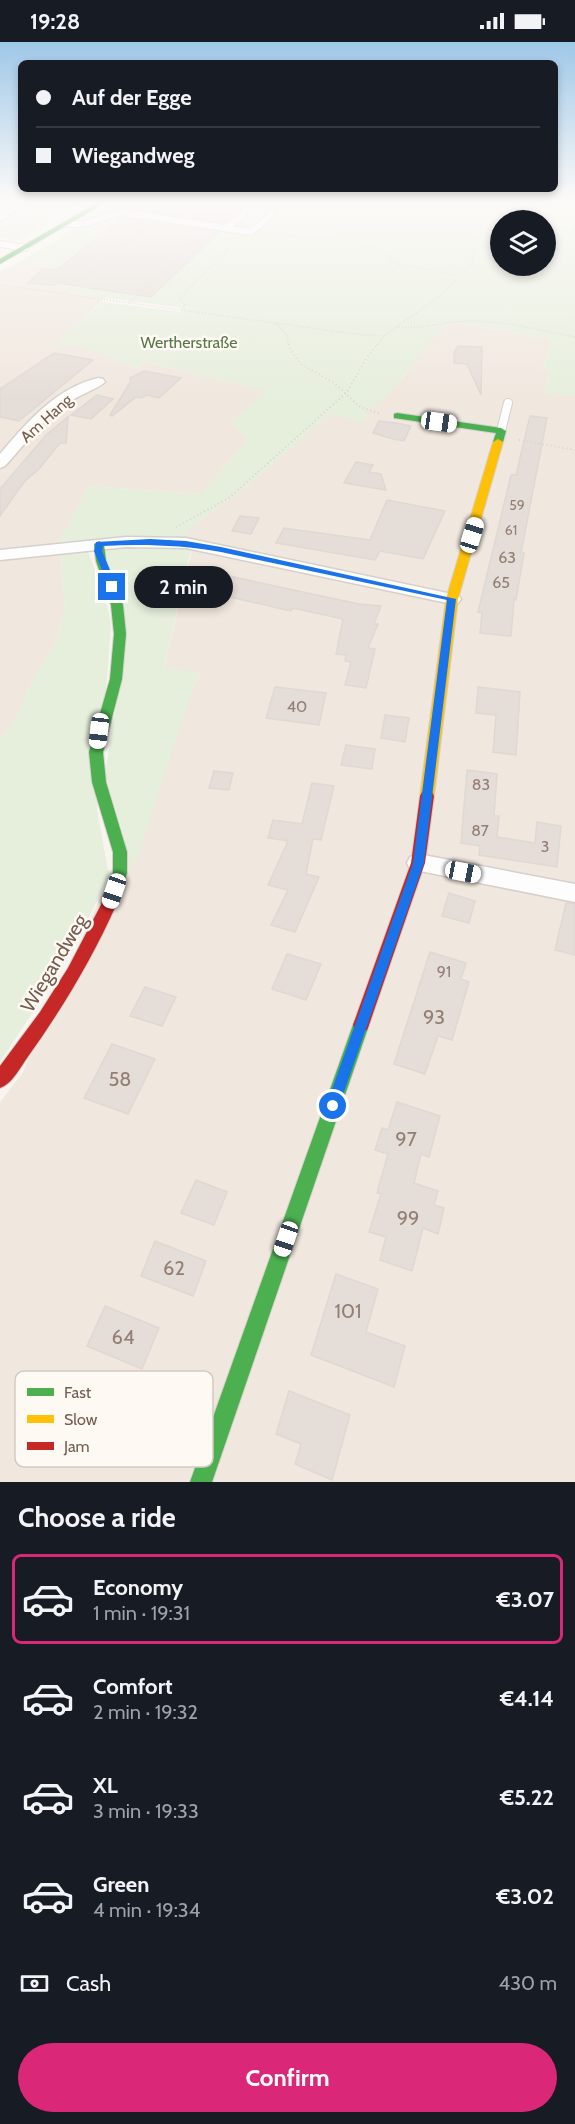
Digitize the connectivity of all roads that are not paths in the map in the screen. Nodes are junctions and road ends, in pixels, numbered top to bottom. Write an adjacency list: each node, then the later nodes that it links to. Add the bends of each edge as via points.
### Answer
1 (98, 382): 5 (street, Am Hang, via 81,387 39,419)
2 (508, 403): 4 (lane)
3 (397, 416): 4 (street)
4 (500, 434): 8 (street)
5 (0, 463)
6 (99, 544): 7 (street); 8 (street, via 186,543); 11 (street, Wiegandweg, via 119,613 119,638 111,701 99,731 96,754 105,805 119,842 121,870 106,913 66,987)
7 (0, 555)
8 (452, 599): 9 (street)
9 (418, 863): 10 (street); 12 (street)
10 (575, 892)
11 (0, 1080)
12 (213, 1448)
13 (206, 1467): 14 (street)
14 (201, 1482)

